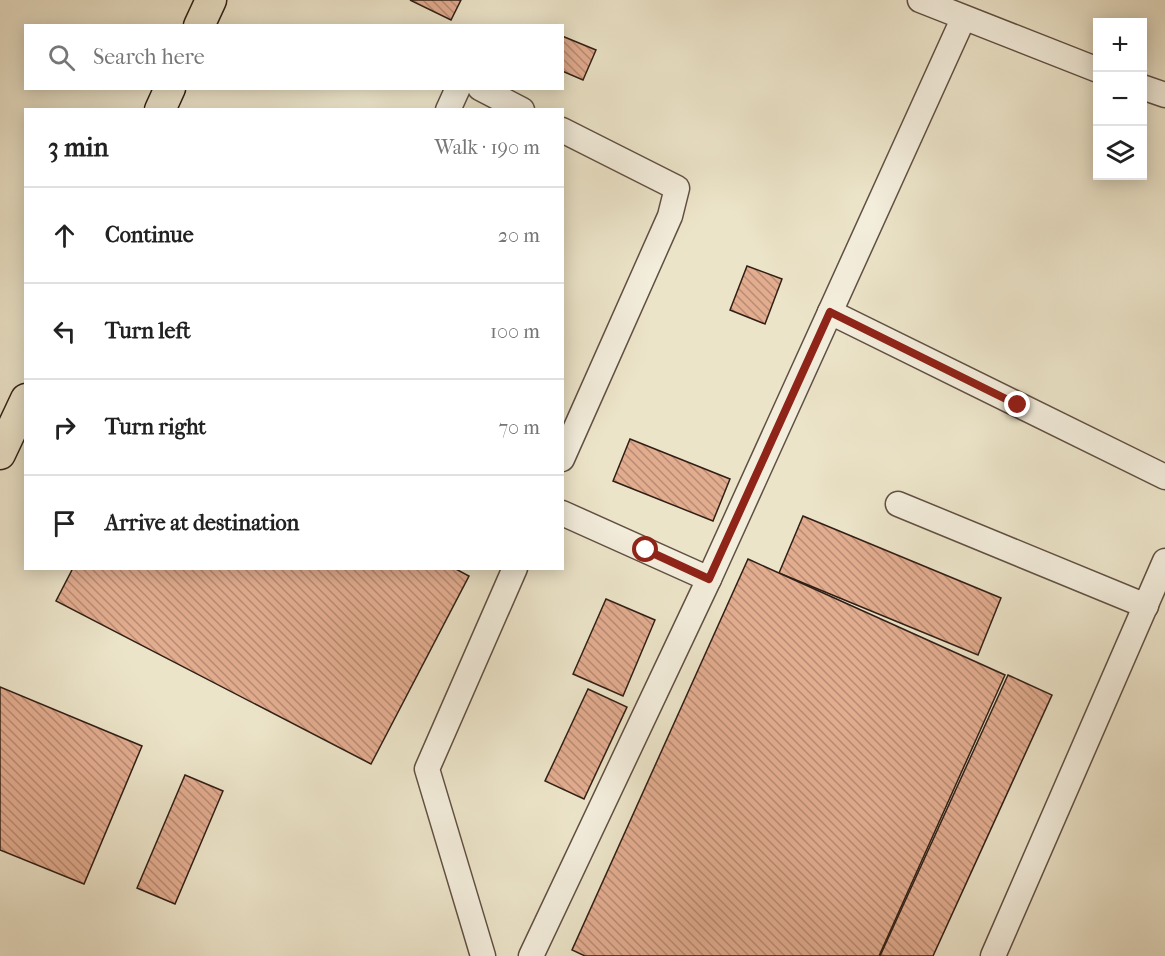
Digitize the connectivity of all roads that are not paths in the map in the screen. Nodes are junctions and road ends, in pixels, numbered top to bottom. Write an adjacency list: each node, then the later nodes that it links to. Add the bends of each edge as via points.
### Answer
1 (211, 0): 4 (main road)
2 (920, 0): 3 (street)
3 (963, 19): 5 (street); 15 (street)
4 (200, 24)
5 (1093, 68)
6 (1147, 88): 10 (street)
7 (169, 90): 11 (main road)
8 (458, 90): 12 (street)
9 (484, 90): 13 (street)
10 (1165, 95)
11 (161, 108)
12 (449, 108)
13 (518, 108)
14 (564, 131): 18 (street, via 677,188 670,216)
15 (830, 312): 19 (street); 24 (street)
16 (24, 403): 17 (main road)
17 (0, 454)
18 (564, 454)
19 (1165, 477)
20 (898, 504): 25 (street)
21 (564, 514): 24 (street)
22 (1165, 561): 25 (street)
23 (513, 570): 26 (street, via 427,769)
24 (709, 579): 27 (street)
25 (1146, 606): 28 (street)
26 (483, 956)
27 (531, 956)
28 (993, 956)

